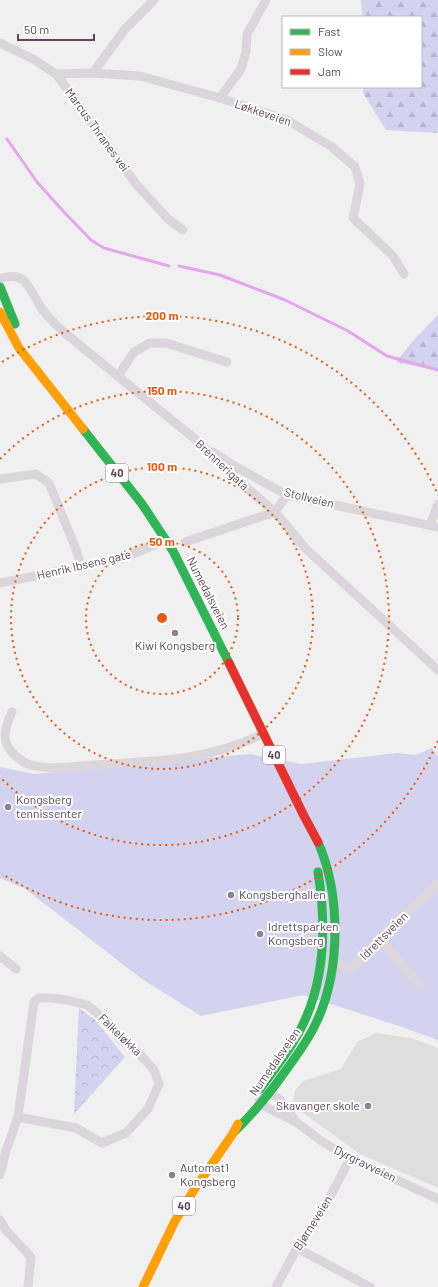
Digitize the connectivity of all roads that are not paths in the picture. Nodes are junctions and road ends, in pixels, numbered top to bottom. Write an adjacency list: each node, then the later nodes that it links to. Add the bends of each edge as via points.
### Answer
1 (154, 0): 4 (street, via 125,29)
2 (266, 0): 6 (street, via 247,34 246,52 241,69)
3 (0, 43): 5 (street, Marcus Thranes vei, via 35,60)
4 (94, 73): 5 (street, Løkkeveien); 6 (street, Løkkeveien, via 140,76)
5 (56, 74): 7 (street, Marcus Thranes vei, via 136,184 168,219)
6 (220, 98): 8 (street, Løkkeveien, via 287,120 332,147 355,167 360,184 353,218 393,256)
7 (183, 230)
8 (404, 274)
9 (0, 279): 14 (street, Brennerigata, via 16,276 23,279 52,320)
10 (0, 287): 13 (main road, Numedalsveien / 40)
11 (0, 312): 13 (main road, Numedalsveien / 40, via 19,348)
12 (227, 362): 14 (street, via 166,342 150,343 134,352)
13 (31, 363): 21 (main road, Numedalsveien / 40, via 142,504)
14 (118, 376): 15 (street, Brennerigata)
15 (200, 443): 17 (street, Stollveien, via 236,467); 19 (street, Brennerigata, via 219,464)
16 (0, 479): 23 (street, via 36,474 49,483 76,548)
17 (287, 495): 19 (street); 20 (street, Stollveien)
18 (438, 504): 20 (street, Stollveien)
19 (276, 512): 22 (street); 25 (street, Brennerigata, via 305,548)
20 (434, 526)
21 (166, 540): 23 (street, Henrik Ibsens gate, via 123,558); 27 (main road, Numedalsveien / 40, via 193,588)
22 (185, 542)
23 (81, 567): 24 (street, Henrik Ibsens gate)
24 (0, 583)
25 (438, 670)
26 (12, 712): 27 (street, via 5,726 5,742 12,754 27,764 49,767 169,760 219,751 247,742)
27 (264, 733): 28 (main road, Numedalsveien / 40)
28 (303, 814): 32 (main road, Numedalsveien / 40, via 324,904); 33 (main road, Numedalsveien / 40, via 316,836 332,892)
29 (438, 884): 30 (street, Idrettsveien)
30 (381, 939): 33 (street, Idrettsveien, via 357,964 351,967); 35 (street)
31 (0, 956): 34 (street)
32 (322, 963): 33 (street, Idrettsveien); 37 (main road, Numedalsveien / 40, via 314,997 304,1020)
33 (333, 965): 36 (main road, Numedalsveien / 40, via 326,995 314,1025 295,1058)
34 (16, 969)
35 (419, 984)
36 (269, 1093): 37 (street); 38 (main road, Numedalsveien / 40); 40 (street, Dyrgravveien, via 281,1101)
37 (258, 1094): 38 (street); 41 (main road, Numedalsveien / 40, via 243,1112)
38 (260, 1104): 40 (street, Dyrgravveien); 41 (main road, Numedalsveien / 40, via 250,1118)
39 (18, 1116): 39 (street, Falkeløkka, via 76,1128 102,1143 126,1133 148,1109 159,1084 154,1070 138,1052 121,1040 108,1022 87,1005 67,1000 39,998 34,1002); 43 (street, Falkeløkka)
40 (296, 1122): 42 (street, Dyrgravveien)
41 (234, 1132): 48 (main road, Numedalsveien / 40, via 175,1221)
42 (350, 1159): 44 (street, Dyrgravveien); 46 (street, Bjørneveien, via 325,1206)
43 (0, 1175)
44 (438, 1198)
45 (0, 1220): 47 (street, via 31,1257)
46 (297, 1248): 49 (street, Bjørneveien); 50 (street)
47 (28, 1287)
48 (143, 1287)
49 (276, 1287)
50 (370, 1287)

